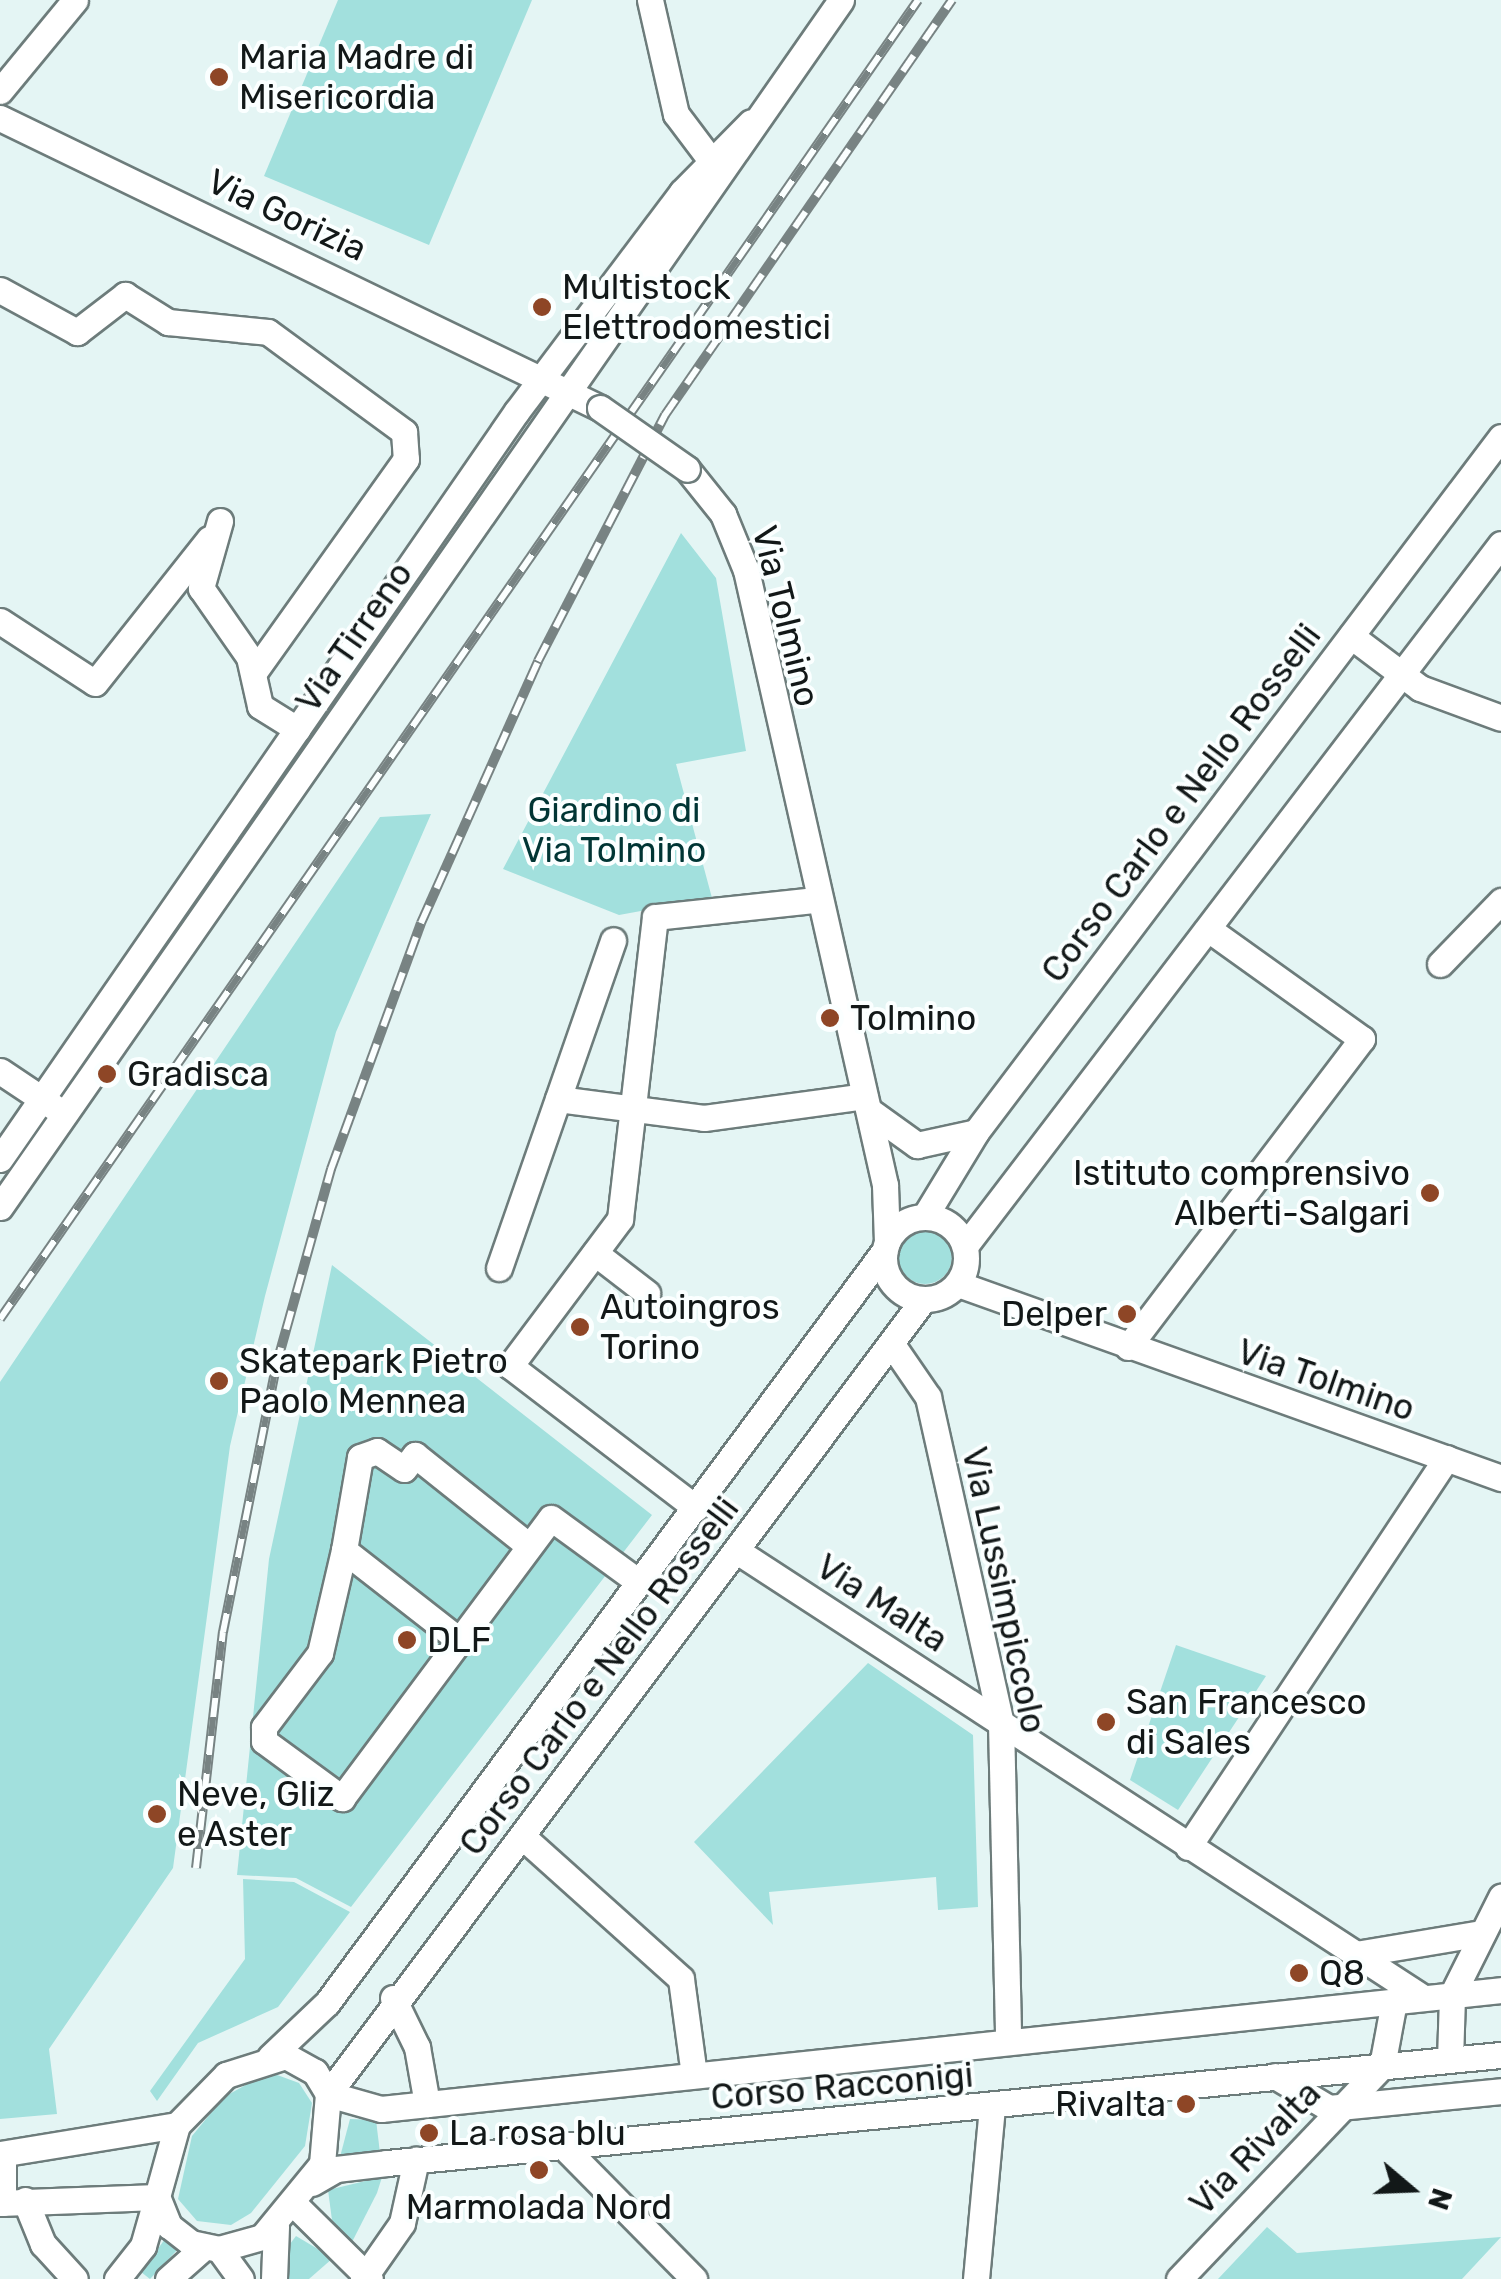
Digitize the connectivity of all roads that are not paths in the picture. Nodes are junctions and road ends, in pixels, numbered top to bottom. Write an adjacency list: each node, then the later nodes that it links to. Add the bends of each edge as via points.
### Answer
1 (75, 0): 4 (street)
2 (650, 0): 6 (street, via 676,114)
3 (837, 4): 6 (street, Via Tirreno)
4 (0, 91)
5 (0, 118): 8 (street, Via Gorizia)
6 (716, 168): 8 (street, Via Tirreno); 9 (street, Via Tirreno)
7 (0, 290): 14 (street, via 77,332 125,295 168,322 268,332 407,437 406,459)
8 (544, 377): 9 (street, Via Tolmino); 17 (street, Via Tirreno)
9 (570, 389): 18 (street, Via Tolmino, bridge, via 687,470 724,514 746,570); 28 (street, Via Tirreno)
10 (1501, 438): 13 (street, Corso Carlo e Nello Rosselli)
11 (1501, 544): 15 (street)
12 (0, 621): 14 (street, via 95,683 215,530 201,588)
13 (1351, 636): 15 (street); 29 (street, Corso Carlo e Nello Rosselli)
14 (255, 672): 17 (street, via 260,706)
15 (1400, 676): 16 (street); 20 (street)
16 (1501, 718)
17 (297, 729): 24 (street, Via Tirreno)
18 (815, 900): 26 (street, Via Tolmino); 27 (street, via 655,917)
19 (1501, 901): 22 (street)
20 (1211, 930): 35 (street); 42 (street, via 1362,1040)
21 (612, 940): 25 (street)
22 (1440, 964)
23 (0, 1071): 24 (street)
24 (42, 1098): 28 (street); 30 (street, Via Tirreno)
25 (558, 1100): 27 (street); 37 (street)
26 (867, 1103): 27 (street, via 742,1117); 29 (street, via 917,1144); 31 (street, Via Tolmino)
27 (632, 1111): 36 (street, Corso Carlo e Nello Rosselli, via 620,1220)
28 (65, 1114): 32 (street, Via Tirreno)
29 (976, 1132): 33 (street, Corso Carlo e Nello Rosselli)
30 (0, 1159)
31 (884, 1185): 33 (street); 34 (street, Via Tolmino)
32 (0, 1207)
33 (922, 1216): 34 (street); 35 (street, via 950,1224)
34 (886, 1246): 40 (street, via 895,1286); 45 (street, Corso Carlo e Nello Rosselli)
35 (965, 1246): 38 (street)
36 (595, 1253): 39 (street); 45 (street, Corso Carlo e Nello Rosselli, via 510,1366)
37 (499, 1268)
38 (958, 1284): 40 (street); 42 (street, Via Tolmino)
39 (647, 1293)
40 (924, 1300): 41 (street, Corso Carlo e Nello Rosselli)
41 (893, 1346): 48 (street, Corso Carlo e Nello Rosselli); 51 (street, Via Lussimpiccolo, via 928,1396)
42 (1128, 1347): 43 (street, Via Tolmino)
43 (1446, 1458): 44 (street, Via Tolmino); 53 (street)
44 (1501, 1478)
45 (696, 1508): 49 (street, Corso Carlo e Nello Rosselli)
46 (529, 1546): 47 (street, via 414,1456 404,1470 366,1449); 49 (street, via 551,1518); 50 (street)
47 (344, 1550): 50 (street); 50 (street, via 320,1653 264,1727 264,1740 342,1798)
48 (737, 1551): 51 (street, Via Malta); 52 (street, Corso Carlo e Nello Rosselli)
49 (640, 1583): 63 (street, Corso Carlo e Nello Rosselli, via 311,2024)
50 (460, 1640)
51 (1001, 1723): 53 (street, Via Malta); 61 (street, Via Lussimpiccolo)
52 (523, 1837): 59 (street, Corso Carlo e Nello Rosselli); 66 (street, via 681,1979)
53 (1188, 1847): 55 (street, Via Malta)
54 (1494, 1917): 55 (street); 57 (street)
55 (1356, 1954): 58 (street, Via Malta)
56 (1501, 1990): 57 (street, Corso Racconigi)
57 (1452, 1994): 58 (street, Corso Racconigi); 64 (street)
58 (1422, 1997): 60 (street, Corso Racconigi)
59 (393, 1998): 69 (street, Corso Carlo e Nello Rosselli); 70 (street, via 417,2046)
60 (1394, 2001): 61 (street, Corso Racconigi); 65 (street)
61 (1008, 2040): 66 (street, Corso Racconigi)
62 (1501, 2056): 64 (street, Corso Racconigi)
63 (270, 2057): 69 (street, via 308,2066); 73 (street, via 226,2075)
64 (1450, 2060): 65 (street, Corso Racconigi)
65 (1382, 2066): 67 (street, Corso Racconigi); 72 (street, Via Rivalta)
66 (694, 2075): 70 (street, Corso Racconigi)
67 (1274, 2076): 71 (street, Corso Racconigi); 72 (street)
68 (1501, 2091): 72 (street)
69 (328, 2094): 70 (street, Corso Racconigi, via 381,2109); 77 (street, via 330,2132)
70 (426, 2104)
71 (992, 2108): 74 (street, Corso Racconigi); 90 (street)
72 (1340, 2108): 91 (street, Via Rivalta)
73 (177, 2124): 75 (street); 78 (street)
74 (565, 2148): 76 (street, Corso Racconigi); 89 (street)
75 (1, 2154): 79 (street)
76 (416, 2160): 77 (street, Corso Racconigi, via 336,2169); 83 (street, via 402,2223)
77 (312, 2183): 80 (street)
78 (158, 2197): 79 (street); 82 (street, via 169,2226); 85 (street, via 143,2246)
79 (10, 2202): 84 (street)
80 (295, 2205): 81 (street); 83 (street)
81 (276, 2226): 82 (street); 88 (street)
82 (212, 2248): 86 (street); 87 (street)
83 (366, 2278)
84 (75, 2279)
85 (117, 2279)
86 (168, 2279)
87 (241, 2279)
88 (274, 2279)
89 (694, 2279)
90 (976, 2279)
91 (1178, 2279)

